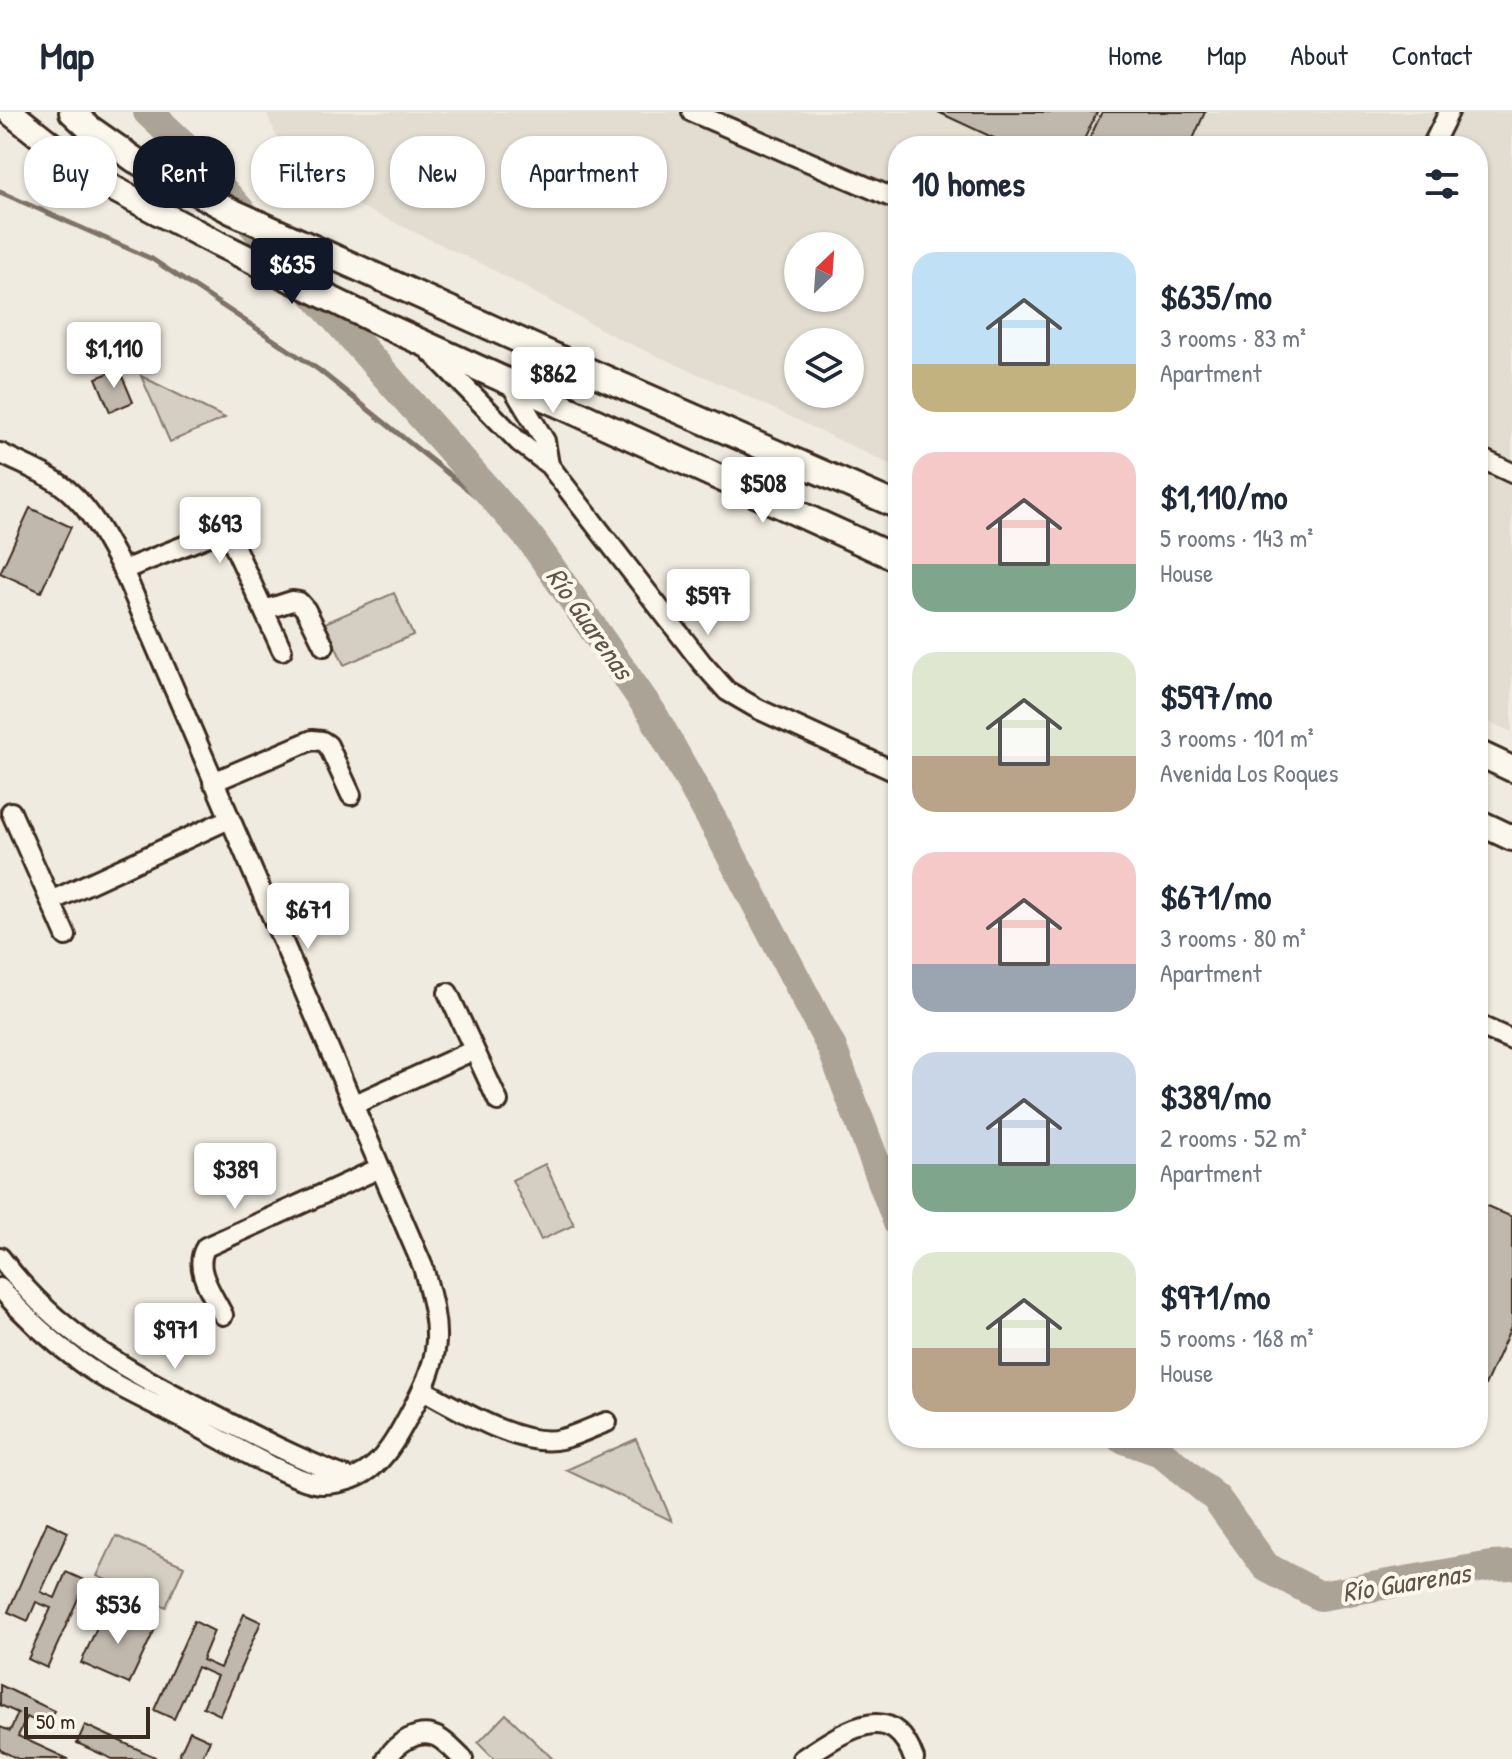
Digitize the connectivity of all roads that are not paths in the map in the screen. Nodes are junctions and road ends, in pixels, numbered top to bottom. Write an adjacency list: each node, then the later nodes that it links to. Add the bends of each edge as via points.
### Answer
1 (10, 112): 7 (main road, via 116,190)
2 (72, 112): 13 (main road, via 135,160 314,250)
3 (692, 112): 6 (street)
4 (1449, 112): 5 (street)
5 (1437, 136)
6 (888, 196)
7 (421, 342): 8 (main road); 11 (street, via 497,421)
8 (510, 383): 11 (street, via 545,441); 14 (main road)
9 (0, 453): 15 (street, via 70,491 101,530)
10 (1488, 462): 12 (street)
11 (549, 465): 20 (street, via 727,691)
12 (1512, 473)
13 (888, 502)
14 (888, 554)
15 (123, 570): 16 (street, via 224,535 232,541); 22 (street)
16 (264, 610): 17 (street, via 299,602); 18 (street)
17 (324, 646)
18 (282, 650)
19 (1488, 758): 21 (main road)
20 (888, 769)
21 (1512, 769)
22 (213, 782): 23 (street, via 312,740 328,745); 25 (street)
23 (351, 795)
24 (11, 812): 28 (street)
25 (229, 819): 28 (street); 35 (street)
26 (1488, 827): 27 (main road)
27 (1512, 838)
28 (51, 901): 29 (street)
29 (66, 936)
30 (448, 993): 33 (street)
31 (1488, 1029): 32 (street)
32 (1512, 1040)
33 (474, 1050): 34 (street); 35 (street)
34 (498, 1101)
35 (353, 1105): 36 (street)
36 (380, 1168): 39 (street, via 206,1247 200,1267); 40 (street, via 423,1267 434,1307 438,1332)
37 (0, 1257): 42 (street, via 59,1323 130,1372 294,1457)
38 (0, 1288): 42 (street, via 53,1340 122,1387 296,1477 322,1485)
39 (223, 1315)
40 (423, 1390): 41 (street, via 480,1419 543,1441); 42 (street, via 390,1450 373,1469)
41 (607, 1422)
42 (352, 1479)
43 (387, 1759): 44 (street, via 408,1738 427,1733)
44 (463, 1759)
45 (802, 1759): 46 (street, via 854,1727 874,1723 889,1726 906,1740)
46 (914, 1759)

